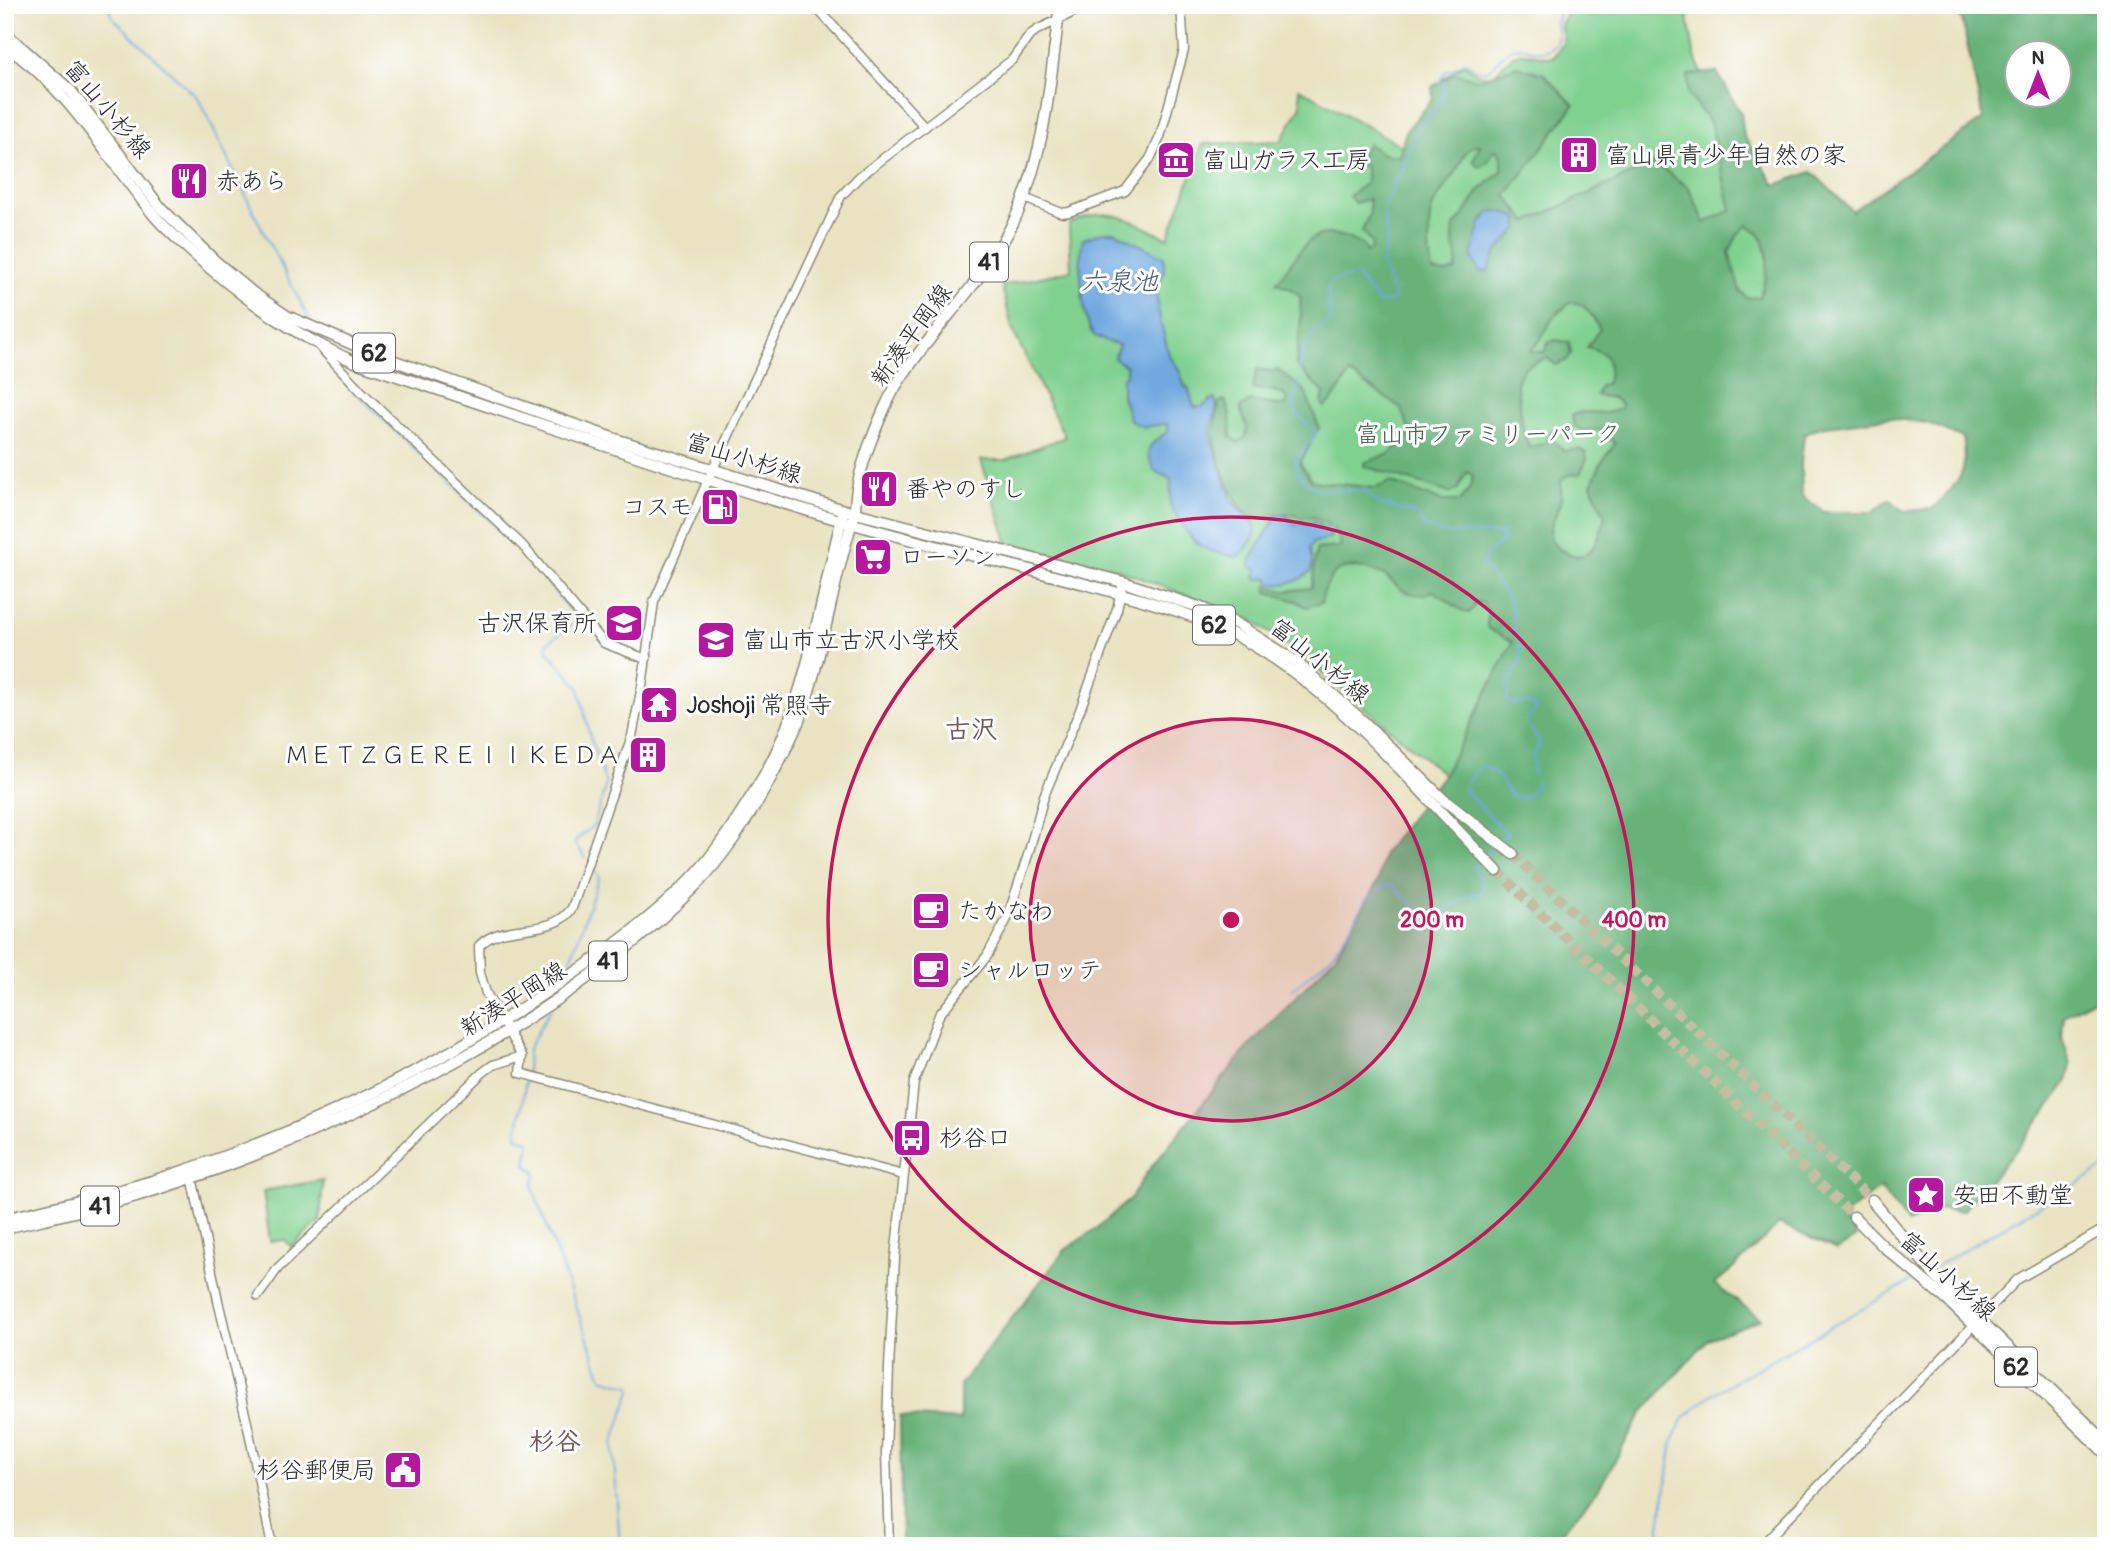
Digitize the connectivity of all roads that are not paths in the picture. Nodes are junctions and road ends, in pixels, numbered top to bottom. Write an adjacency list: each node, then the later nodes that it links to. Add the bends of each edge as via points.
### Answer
1 (9, 5): 6 (main road)
2 (814, 5): 10 (street)
3 (1060, 5): 7 (main road, 新湊平岡線 / 41)
4 (1087, 5): 7 (street)
5 (1181, 5): 11 (street, via 1184,50 1160,137 1145,167 1125,191 1069,212)
6 (5, 12)
7 (1058, 19): 10 (street, via 1030,35 1012,60); 11 (main road, 新湊平岡線 / 41, via 1044,129)
8 (5, 33): 13 (main road, 富山小杉線 / 62, via 71,91 161,208 214,260 288,316 388,358)
9 (5, 46): 12 (main road, 富山小杉線 / 62, via 74,109 171,233 290,330)
10 (925, 127): 13 (street, via 859,177 841,197)
11 (1024, 198): 14 (main road, 新湊平岡線 / 41, via 995,254 899,381 879,420)
12 (318, 345): 13 (main road, 富山小杉線 / 62, via 355,362); 17 (street, via 523,546 604,643)
13 (711, 475): 14 (main road, 富山小杉線 / 62); 17 (street, via 654,602)
14 (848, 517): 15 (main road, 富山小杉線 / 62); 16 (main road, 富山小杉線 / 62); 20 (main road, 新湊平岡線 / 41, via 803,710 743,824 700,880 664,915 592,973)
15 (1123, 582): 16 (street); 18 (main road, 富山小杉線 / 62, via 1237,624 1295,661 1444,800)
16 (1120, 594): 19 (main road, 富山小杉線 / 62, via 1205,621 1292,671 1367,737); 23 (street, via 1085,698 1044,796 1007,919 987,956 939,1015 931,1032 914,1082)
17 (646, 659): 20 (street, via 632,736 572,908 567,916 550,924 496,936 479,946 485,993)
18 (1513, 854)
19 (1497, 871)
20 (505, 1027): 21 (street); 22 (main road, 新湊平岡線 / 41, via 340,1109)
21 (522, 1056): 23 (street, via 520,1073); 29 (street, via 482,1073 278,1268)
22 (191, 1172): 26 (main road, 新湊平岡線 / 41); 27 (main road, 新湊平岡線 / 41, via 131,1198); 34 (street)
23 (904, 1175): 35 (street, via 889,1367)
24 (1872, 1200): 32 (main road, 富山小杉線 / 62, via 1936,1276)
25 (1854, 1217): 33 (main road, 富山小杉線 / 62)
26 (5, 1219)
27 (5, 1228)
28 (2106, 1228): 30 (street, via 2018,1279)
29 (258, 1296)
30 (1985, 1312)
31 (1968, 1331): 36 (street)
32 (2106, 1442)
33 (2106, 1454)
34 (272, 1546)
35 (889, 1546)
36 (1761, 1546)

